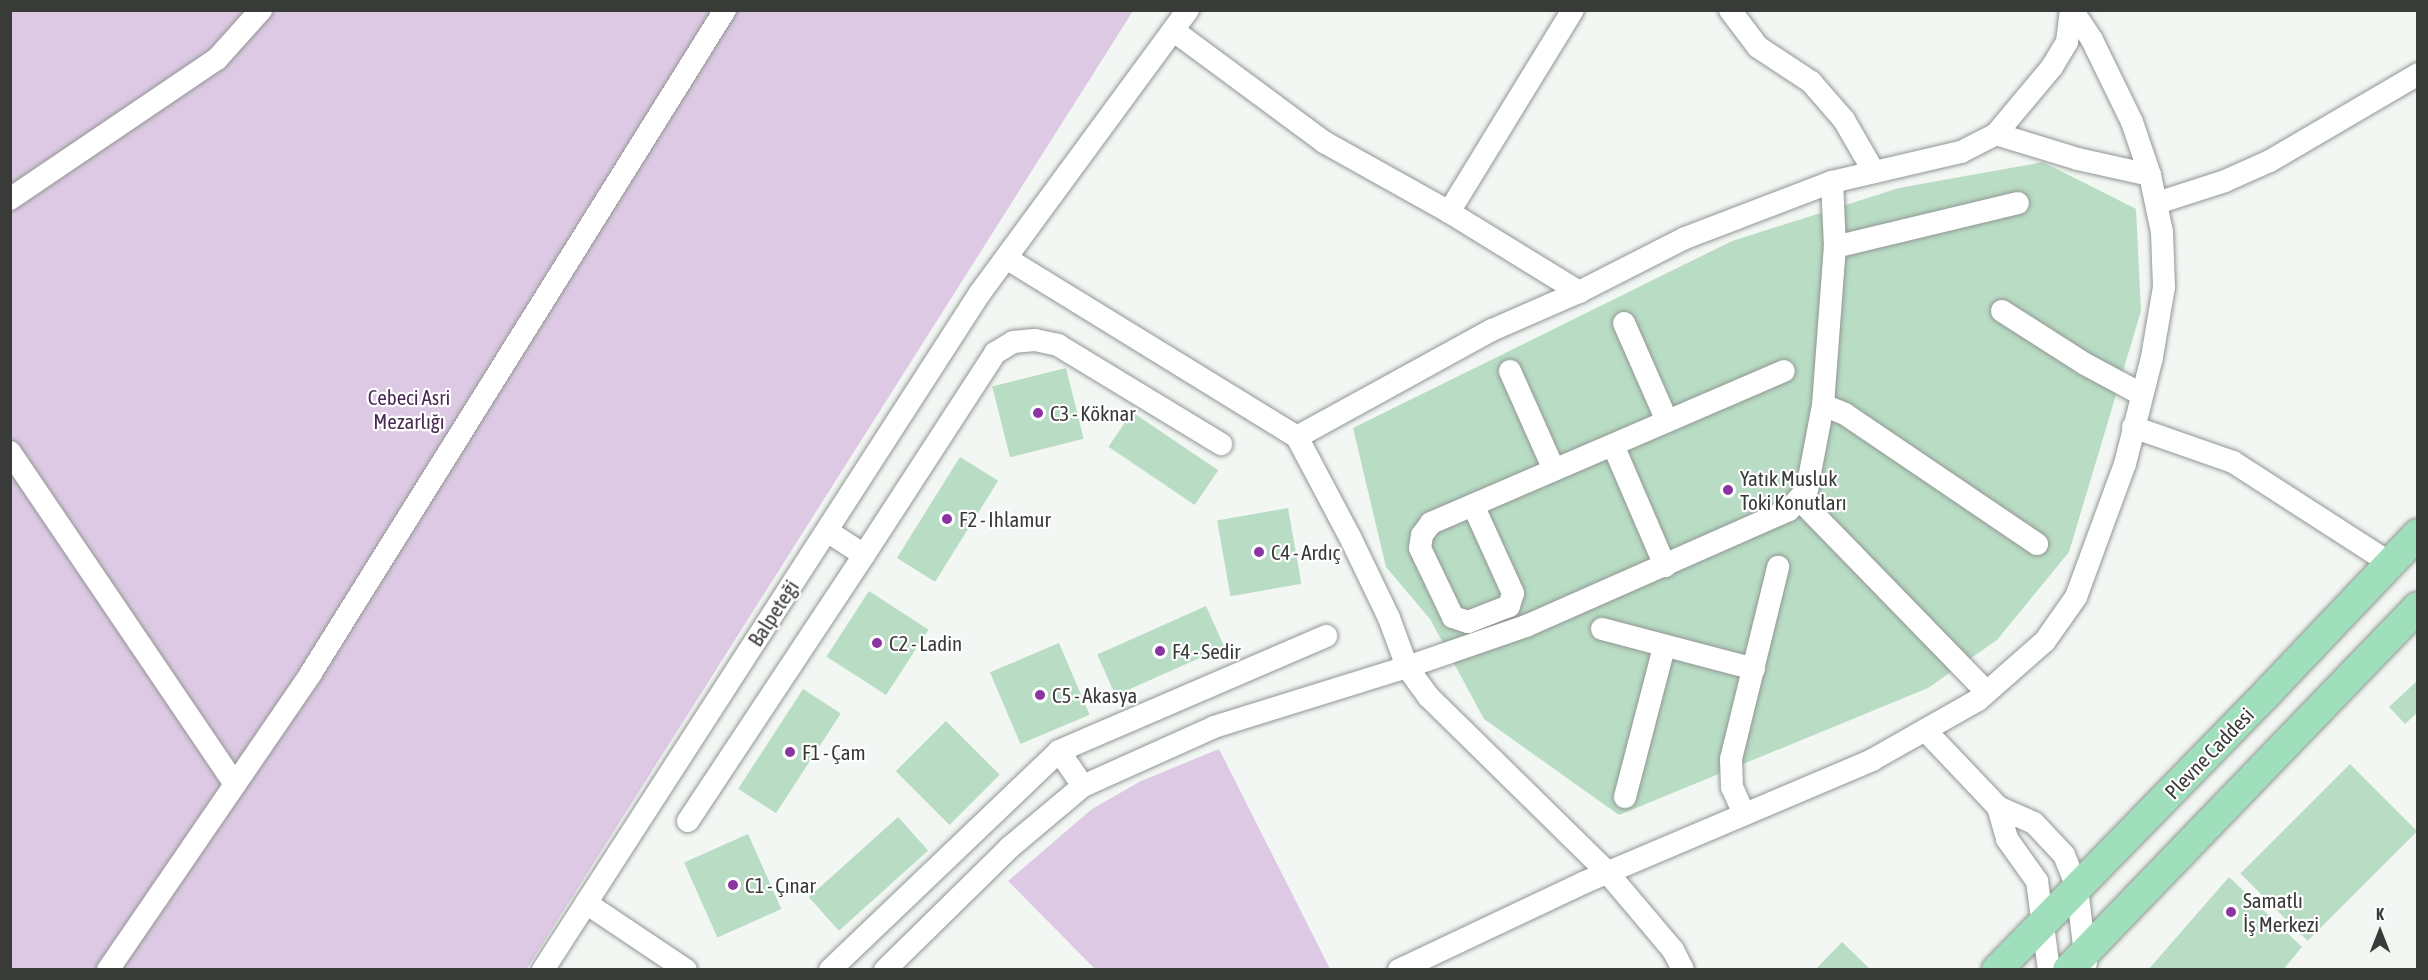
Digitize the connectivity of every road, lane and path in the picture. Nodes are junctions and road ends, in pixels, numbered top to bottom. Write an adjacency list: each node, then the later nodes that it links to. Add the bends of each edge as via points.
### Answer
1 (261, 10): 13 (street, via 218,59)
2 (725, 10): 51 (street, via 311,673)
3 (1188, 10): 7 (street, Balpeteği)
4 (1573, 10): 16 (street)
5 (1730, 10): 10 (street, via 1758,47 1811,82 1844,120)
6 (2071, 10): 9 (street, via 2067,42 2052,67); 11 (street, via 2092,40 2132,122)
7 (1174, 31): 16 (street, via 1324,142); 18 (street, Balpeteği)
8 (2418, 74): 15 (street, via 2270,160 2226,181)
9 (1996, 134): 10 (street, via 1961,152); 11 (street, via 2078,159)
10 (1874, 172): 12 (street)
11 (2150, 175): 15 (street)
12 (1832, 182): 17 (street); 19 (street, via 1685,238)
13 (10, 199)
14 (2018, 203): 17 (street)
15 (2157, 203): 24 (street, via 2164,287)
16 (1449, 212): 19 (street)
17 (1834, 247): 25 (street)
18 (1005, 258): 28 (street); 35 (street, Balpeteği)
19 (1579, 292): 28 (street, via 1492,330)
20 (2002, 311): 24 (street)
21 (1624, 323): 26 (street)
22 (1784, 371): 26 (street)
23 (1510, 372): 32 (street)
24 (2141, 394): 27 (street)
25 (1823, 405): 33 (street, via 1807,489); 37 (street, via 1845,414)
26 (1667, 421): 30 (street)
27 (2133, 427): 39 (street, via 2233,462); 48 (street, via 2125,464 2076,597 2045,641)
28 (1297, 436): 46 (street, via 1389,618)
29 (1221, 444): 38 (street, via 1058,345 1035,340 1013,342 995,353)
30 (1612, 445): 32 (street); 40 (street)
31 (10, 452): 51 (street)
32 (1554, 470): 34 (street)
33 (1799, 499): 40 (street, via 1789,510); 48 (street)
34 (1473, 505): 34 (street, via 1431,523 1419,548 1453,617 1468,622 1509,606 1513,593)
35 (827, 531): 38 (street); 59 (street, Balpeteği)
36 (2418, 534): 39 (main road, Plevne Caddesi)
37 (2037, 544)
38 (864, 555): 56 (street)
39 (2390, 563): 58 (main road, Plevne Caddesi)
40 (1665, 566): 46 (street, via 1526,626)
41 (1778, 567): 47 (street)
42 (2417, 609): 61 (main road)
43 (1602, 629): 45 (street)
44 (1326, 636): 50 (street)
45 (1664, 648): 47 (street); 53 (street)
46 (1407, 667): 52 (street, via 1214,726); 57 (street, via 1429,697)
47 (1754, 669): 55 (street, via 1731,759 1731,787)
48 (1987, 692): 49 (street)
49 (1924, 730): 54 (street); 55 (street, via 1872,760)
50 (1059, 751): 52 (street); 65 (street)
51 (235, 784): 62 (street)
52 (1083, 786): 66 (street, via 1010,848)
53 (1624, 797)
54 (1998, 807): 58 (street, via 2034,823 2064,855); 60 (street, via 2007,839 2037,881)
55 (1744, 814): 57 (street)
56 (688, 821)
57 (1607, 873): 67 (street); 68 (street, via 1673,950)
58 (2077, 888): 60 (main road, Plevne Caddesi); 61 (street)
59 (586, 903): 63 (street, Balpeteği); 64 (street)
60 (2045, 921): 69 (main road, Plevne Caddesi); 70 (street)
61 (2080, 964)
62 (108, 969)
63 (543, 969)
64 (686, 969)
65 (830, 969)
66 (885, 969)
67 (1399, 969)
68 (1683, 969)
69 (1997, 969)
70 (2049, 969)

